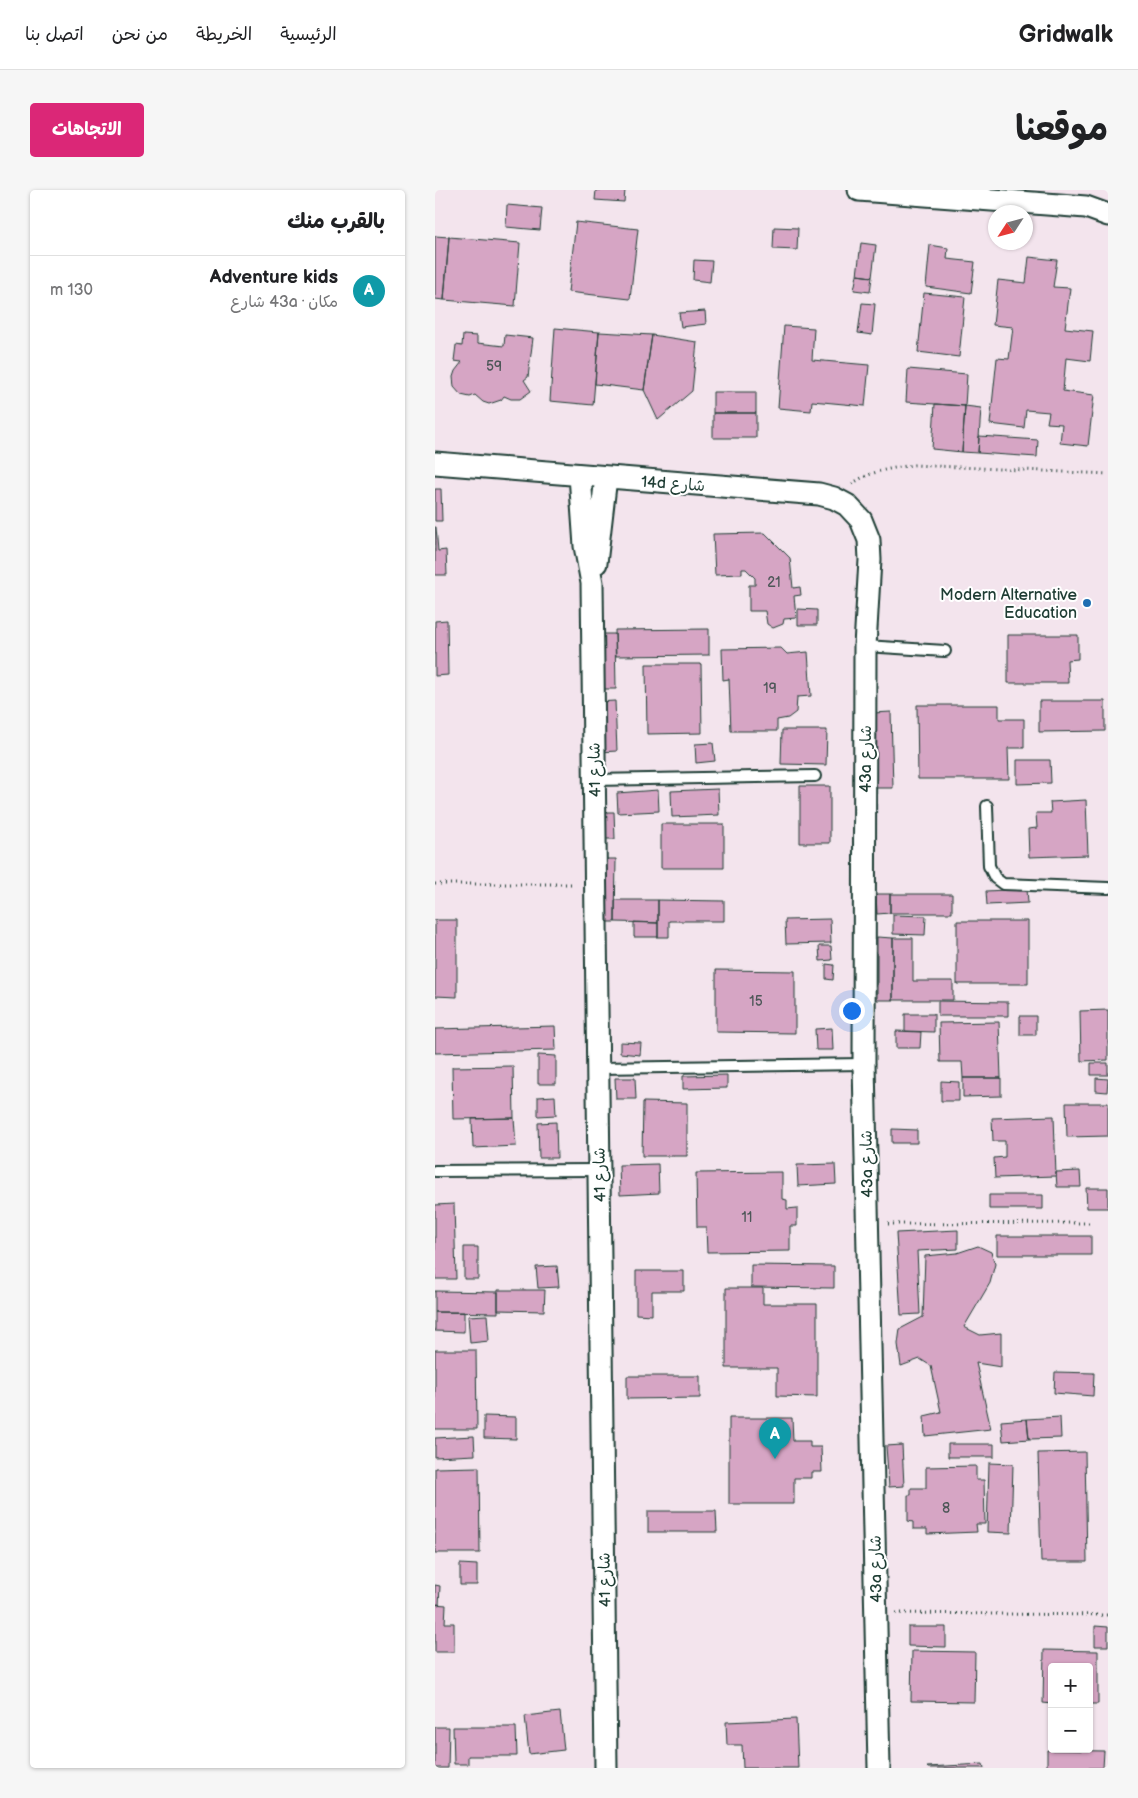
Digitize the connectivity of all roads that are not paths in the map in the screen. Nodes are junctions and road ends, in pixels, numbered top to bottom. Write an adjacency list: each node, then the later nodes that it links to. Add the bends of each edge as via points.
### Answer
1 (882, 191): 3 (street)
2 (1108, 202): 3 (street)
3 (1087, 207): 4 (street)
4 (1108, 215)
5 (435, 463): 6 (street, 14d شارع)
6 (580, 475): 7 (street, 14d شارع); 9 (street, شارع 41, via 585,546)
7 (605, 477): 8 (street, 14d شارع, via 819,494 834,498 847,505 861,520 869,540); 9 (street, شارع 41, via 599,549)
8 (870, 560): 10 (street, 43a شارع)
9 (592, 583): 13 (street, شارع 41)
10 (865, 646): 11 (lane); 16 (street, 43a شارع)
11 (945, 651)
12 (815, 776): 13 (lane)
13 (594, 780): 17 (street, شارع 41)
14 (987, 806): 15 (lane, via 989,866 995,878 1003,884)
15 (1108, 888)
16 (864, 1064): 17 (lane); 21 (street, 43a شارع)
17 (598, 1068): 19 (street, شارع 41)
18 (435, 1170): 19 (lane)
19 (599, 1170): 20 (street, شارع 41)
20 (606, 1768)
21 (879, 1768)

